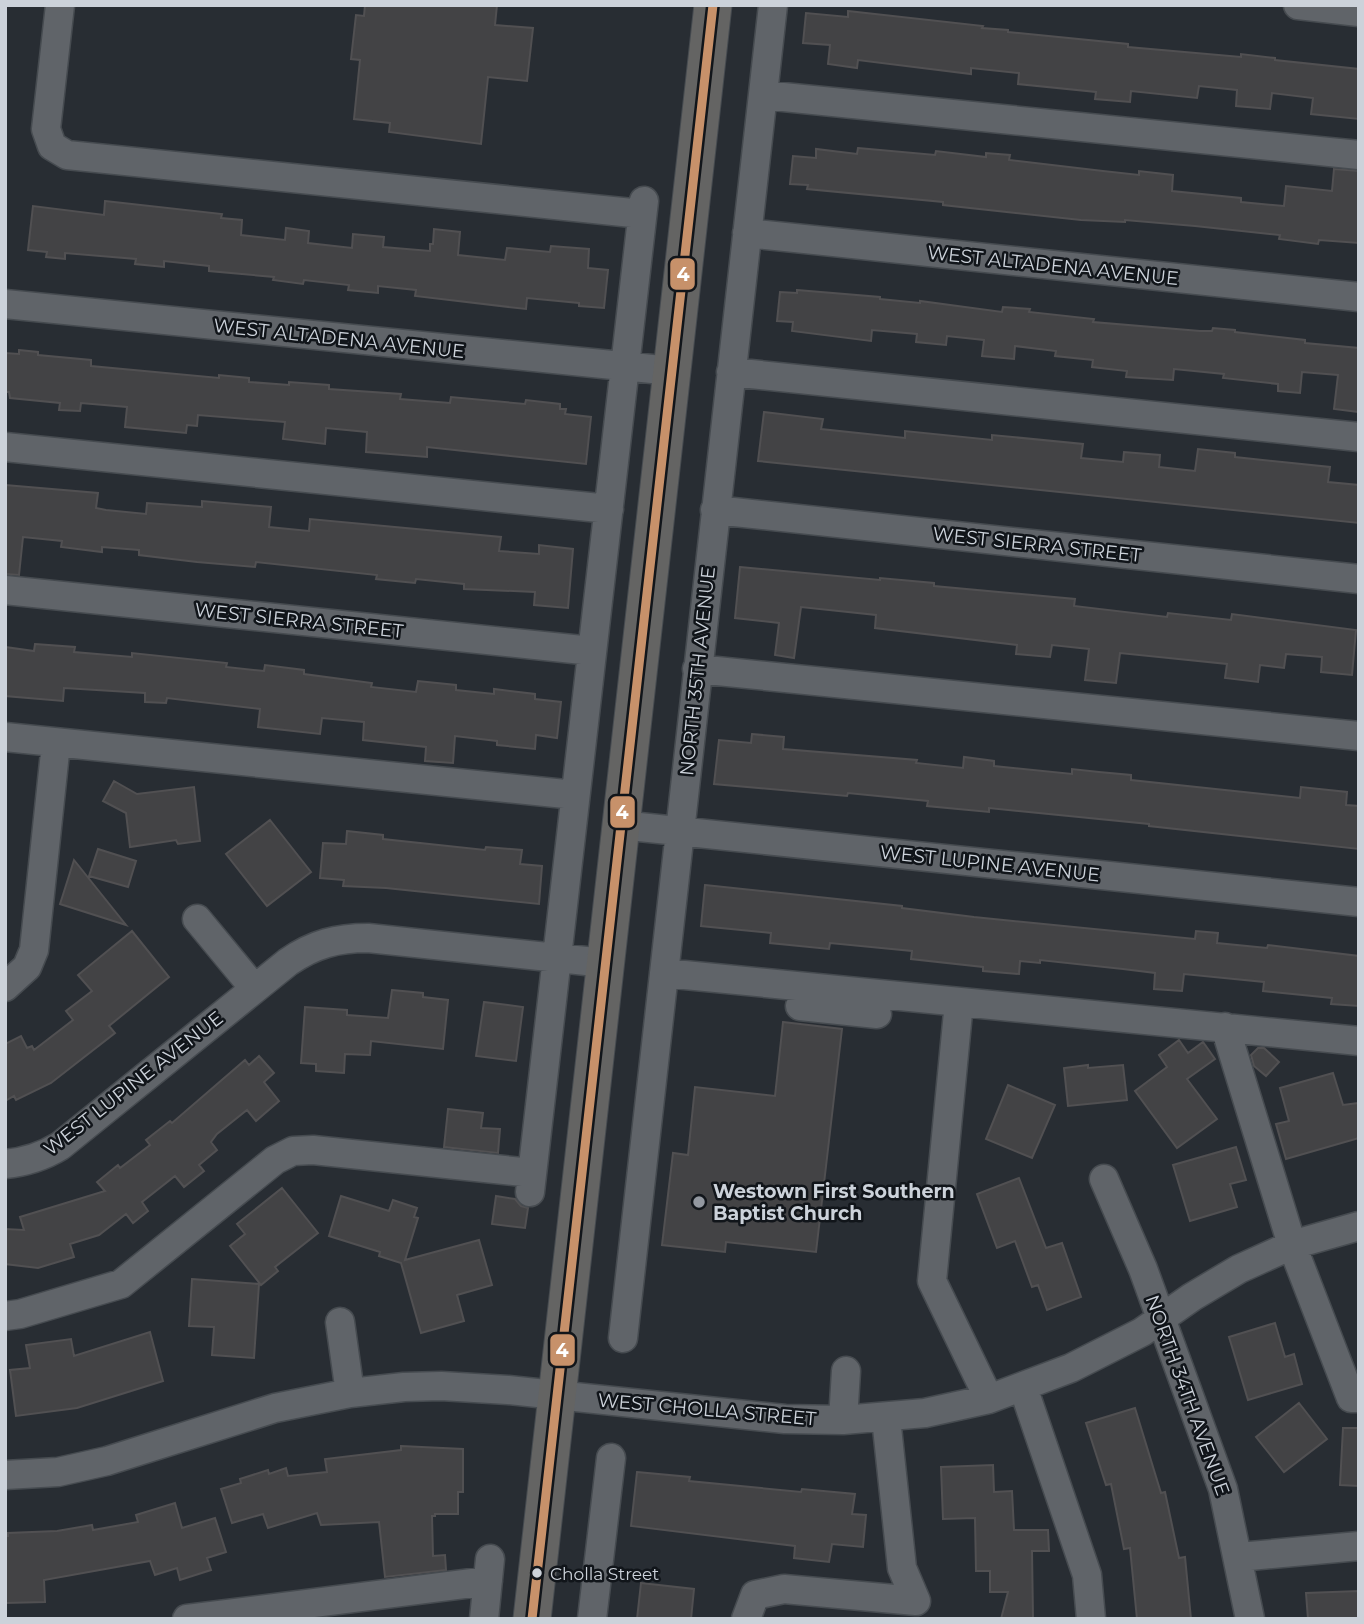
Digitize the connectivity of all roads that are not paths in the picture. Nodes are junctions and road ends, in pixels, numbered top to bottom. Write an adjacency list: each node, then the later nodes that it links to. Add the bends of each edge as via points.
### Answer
1 (60, 5): 11 (street, via 46,129 52,146 66,155 643,208)
2 (713, 5): 12 (main road)
3 (773, 5): 6 (street, NORTH 35TH AVENUE)
4 (1298, 5): 5 (street)
5 (1359, 12)
6 (763, 95): 7 (street); 8 (street, NORTH 35TH AVENUE)
7 (1359, 155)
8 (747, 233): 9 (street, WEST ALTADENA AVENUE); 13 (street, NORTH 35TH AVENUE)
9 (1359, 297)
10 (5, 304): 11 (street, WEST ALTADENA AVENUE)
11 (625, 366): 12 (street, WEST ALTADENA AVENUE); 16 (street)
12 (672, 372): 26 (main road)
13 (731, 372): 14 (street); 17 (street, NORTH 35TH AVENUE)
14 (1359, 437)
15 (5, 447): 16 (street)
16 (609, 509): 20 (street)
17 (715, 510): 18 (street, WEST SIERRA STREET); 21 (street, NORTH 35TH AVENUE)
18 (1359, 579)
19 (5, 590): 20 (street, WEST SIERRA STREET)
20 (592, 651): 25 (street)
21 (697, 669): 22 (street); 27 (street, NORTH 35TH AVENUE)
22 (1359, 736)
23 (5, 737): 24 (street)
24 (56, 743): 25 (street); 33 (street, via 34,950 27,967)
25 (575, 795): 30 (street)
26 (620, 825): 27 (street, WEST LUPINE AVENUE); 31 (main road)
27 (678, 831): 28 (street, WEST LUPINE AVENUE); 32 (street, NORTH 35TH AVENUE)
28 (1359, 902)
29 (197, 919): 34 (street)
30 (559, 957): 31 (street, WEST LUPINE AVENUE); 34 (street, WEST LUPINE AVENUE, via 346,938 304,951); 43 (street, via 531,1182 313,1150 293,1151 275,1160 121,1284)
31 (605, 962): 50 (main road)
32 (663, 982): 35 (street); 36 (street); 46 (street, NORTH 35TH AVENUE)
33 (5, 986)
34 (254, 988): 39 (street, WEST LUPINE AVENUE, via 60,1146 26,1162)
35 (959, 1002): 37 (street); 52 (street, via 932,1280)
36 (877, 1014)
37 (1226, 1027): 38 (street); 42 (street)
38 (1359, 1041)
39 (5, 1164)
40 (1104, 1179): 44 (street, NORTH 34TH AVENUE)
41 (1359, 1226): 42 (street, WEST CHOLLA STREET)
42 (1292, 1245): 44 (street, WEST CHOLLA STREET, via 1239,1269); 51 (street, via 1351,1398)
43 (5, 1317)
44 (1160, 1319): 48 (street, WEST CHOLLA STREET, via 1071,1368); 58 (street, NORTH 34TH AVENUE, via 1223,1489)
45 (340, 1322): 49 (street)
46 (623, 1338)
47 (846, 1371): 54 (street)
48 (1023, 1387): 52 (street, WEST CHOLLA STREET); 64 (street, via 1087,1575)
49 (350, 1393): 50 (street, WEST CHOLLA STREET, via 442,1386); 56 (street, WEST CHOLLA STREET, via 275,1408 107,1461 58,1472)
50 (557, 1395): 54 (street, WEST CHOLLA STREET, via 785,1419); 61 (main road)
51 (1359, 1398)
52 (989, 1399): 53 (street, WEST CHOLLA STREET)
53 (886, 1418): 54 (street, WEST CHOLLA STREET); 63 (street, via 902,1568 916,1601 784,1589 755,1595)
54 (843, 1420)
55 (611, 1458): 62 (street)
56 (5, 1475)
57 (1359, 1546): 58 (street)
58 (1238, 1557): 65 (street, NORTH 34TH AVENUE)
59 (187, 1619): 60 (street, via 489,1570)
60 (484, 1619)
61 (532, 1619)
62 (592, 1619)
63 (746, 1619)
64 (1091, 1619)
65 (1250, 1619)

